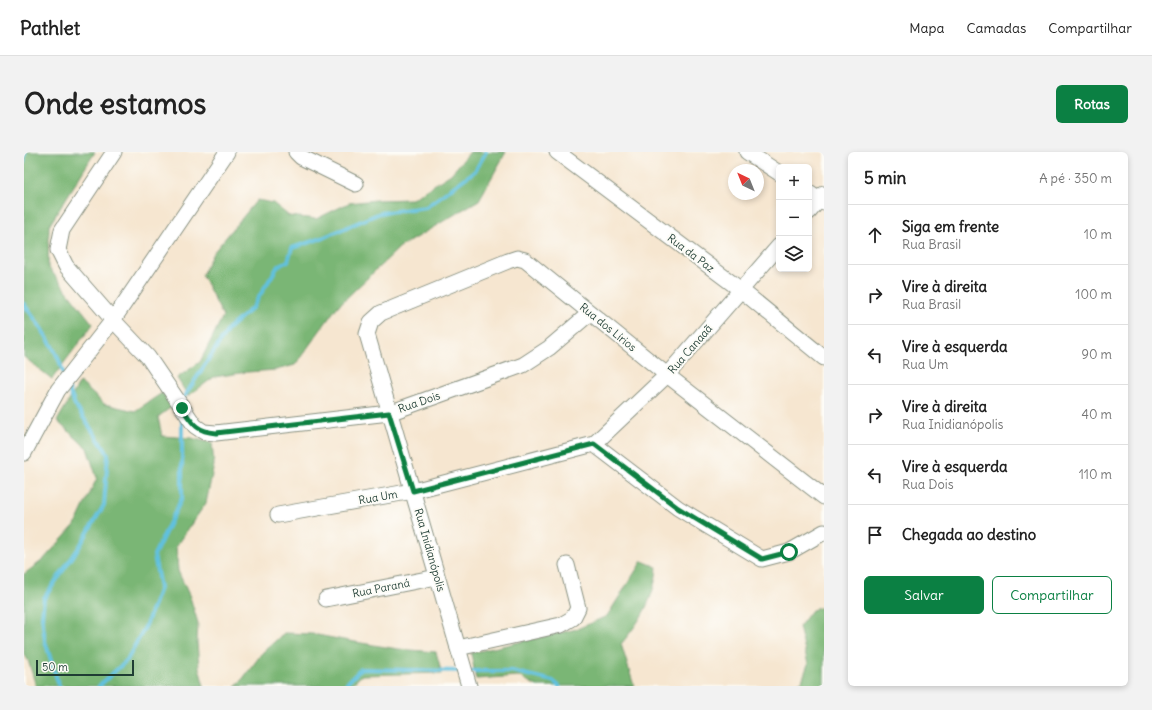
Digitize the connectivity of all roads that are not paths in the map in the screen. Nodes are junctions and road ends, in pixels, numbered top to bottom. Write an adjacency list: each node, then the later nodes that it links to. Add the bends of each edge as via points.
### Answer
1 (114, 152): 13 (street, Rua Dois, via 62,230 58,250 66,266)
2 (227, 152): 13 (street)
3 (296, 152): 7 (street, via 301,157)
4 (556, 152): 11 (street, Rua da Paz)
5 (747, 152): 6 (street)
6 (776, 171)
7 (356, 184)
8 (819, 197): 9 (street)
9 (812, 208)
10 (776, 249): 11 (street, Rua Canaaã)
11 (741, 290): 15 (street, Rua da Paz); 16 (street, Rua Canaaã)
12 (590, 313): 14 (street, Rua dos Lírios, via 525,260 517,258 381,313); 16 (street, Rua dos Lírios); 17 (street, Rua Dois, via 549,348 523,365)
13 (113, 320): 17 (street, Rua Dois, via 148,357 195,426 204,432 216,433); 19 (street, via 58,390)
14 (371, 322): 17 (street, Rua Inidianópolis, via 367,334)
15 (824, 358)
16 (667, 375): 18 (street, Rua Canaaã); 21 (street, Rua dos Lírios)
17 (389, 413): 20 (street, Rua Inidianópolis)
18 (594, 444): 20 (street, Rua Um); 23 (street, via 678,508 762,559 789,552)
19 (24, 453)
20 (413, 491): 22 (street, Rua Um); 25 (street, Rua Inidianópolis)
21 (824, 497)
22 (278, 516)
23 (824, 532)
24 (567, 565): 27 (street, via 578,608 573,618 561,625)
25 (437, 577): 26 (street, Rua Paraná); 27 (street, Rua Inidianópolis)
26 (326, 599)
27 (458, 648): 28 (street, Rua Inidianópolis)
28 (468, 683)

